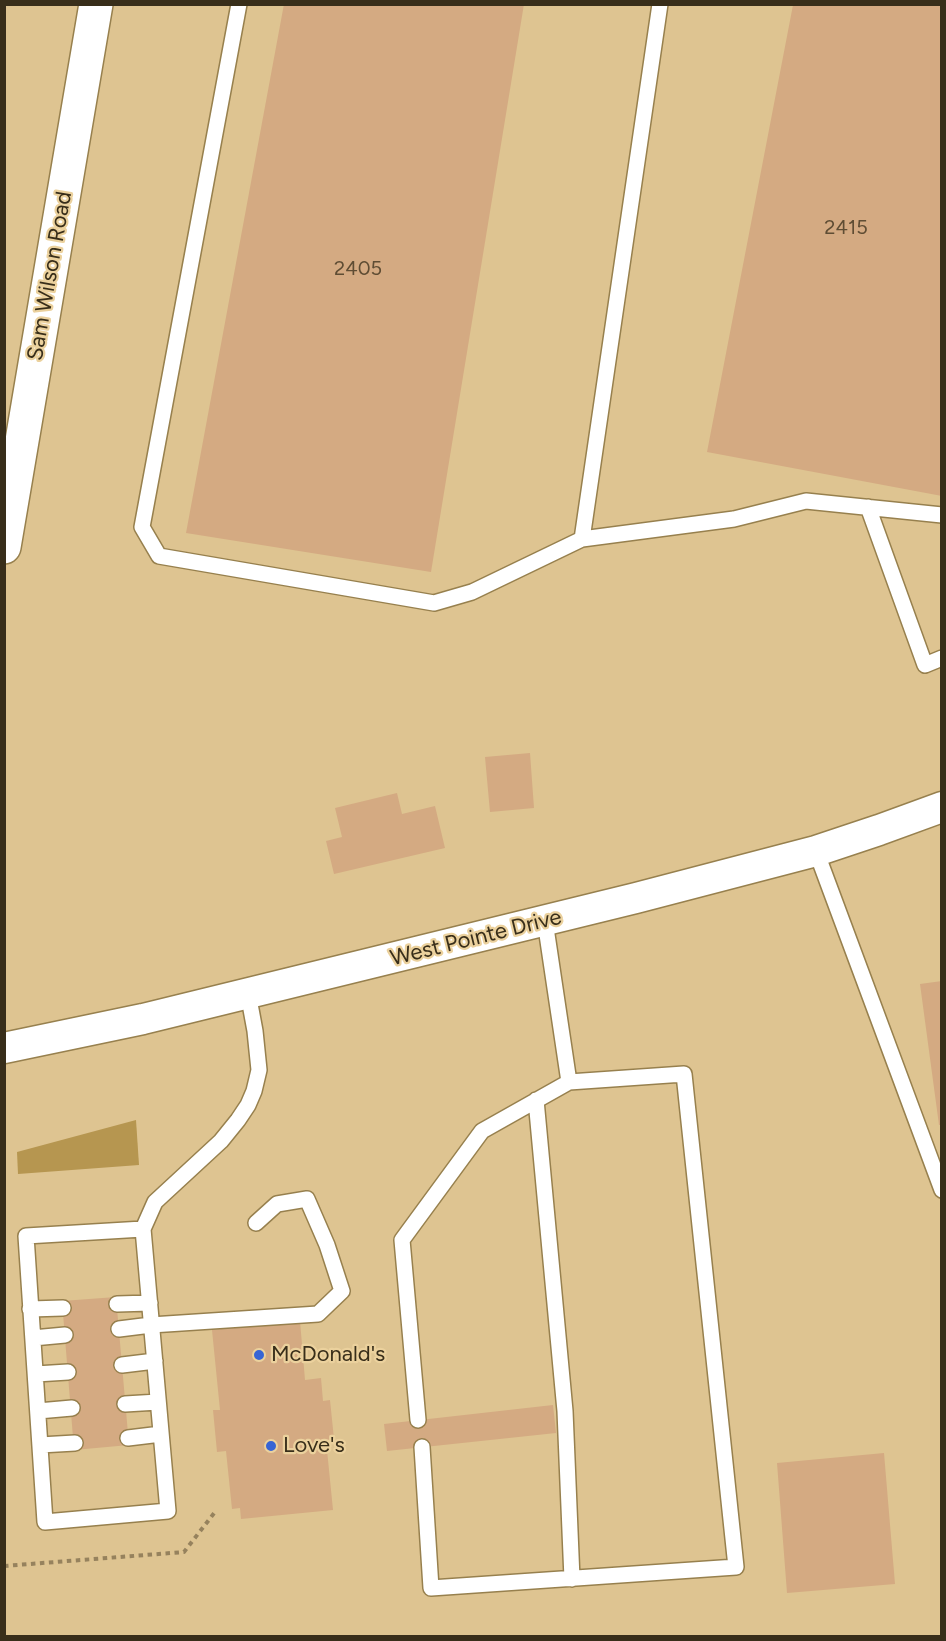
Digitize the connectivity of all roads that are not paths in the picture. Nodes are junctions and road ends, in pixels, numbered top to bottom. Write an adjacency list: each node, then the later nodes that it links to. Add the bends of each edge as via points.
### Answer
1 (96, 4): 7 (street, Sam Wilson Road)
2 (239, 4): 6 (lane, via 142,527 159,556 434,603 472,592)
3 (660, 4): 6 (lane)
4 (868, 507): 5 (lane); 6 (lane, via 806,501 734,519); 8 (lane, via 925,665)
5 (942, 515)
6 (582, 539)
7 (4, 547)
8 (942, 658)
9 (942, 807): 10 (street, West Pointe Drive)
10 (816, 851): 11 (street, West Pointe Drive); 16 (lane)
11 (545, 921): 12 (street, West Pointe Drive); 14 (lane)
12 (248, 993): 13 (street, West Pointe Drive); 18 (lane, via 259,1070 251,1098 221,1141 155,1202)
13 (4, 1048)
14 (569, 1082): 15 (lane); 41 (lane, via 684,1074 736,1567)
15 (536, 1100): 35 (lane, via 482,1131 402,1240); 41 (lane, via 565,1411)
16 (942, 1190)
17 (256, 1223): 23 (lane, via 277,1204 308,1199 342,1290 318,1314)
18 (143, 1229): 19 (lane); 22 (lane, via 26,1236)
19 (150, 1303): 20 (lane); 23 (lane)
20 (117, 1304)
21 (63, 1308): 22 (lane)
22 (30, 1309): 26 (lane)
23 (152, 1325): 24 (lane); 27 (lane)
24 (119, 1329)
25 (65, 1335): 26 (lane)
26 (33, 1338): 30 (lane)
27 (155, 1361): 28 (lane); 31 (lane)
28 (122, 1365)
29 (68, 1372): 30 (lane)
30 (36, 1374): 34 (lane)
31 (158, 1402): 32 (lane); 36 (lane)
32 (125, 1404)
33 (72, 1408): 34 (lane)
34 (38, 1411): 39 (lane)
35 (418, 1420)
36 (161, 1434): 37 (lane); 39 (lane, via 168,1511 45,1522)
37 (128, 1438)
38 (75, 1443): 39 (lane)
39 (40, 1445)
40 (422, 1448): 41 (lane, via 431,1588)
41 (572, 1579)

